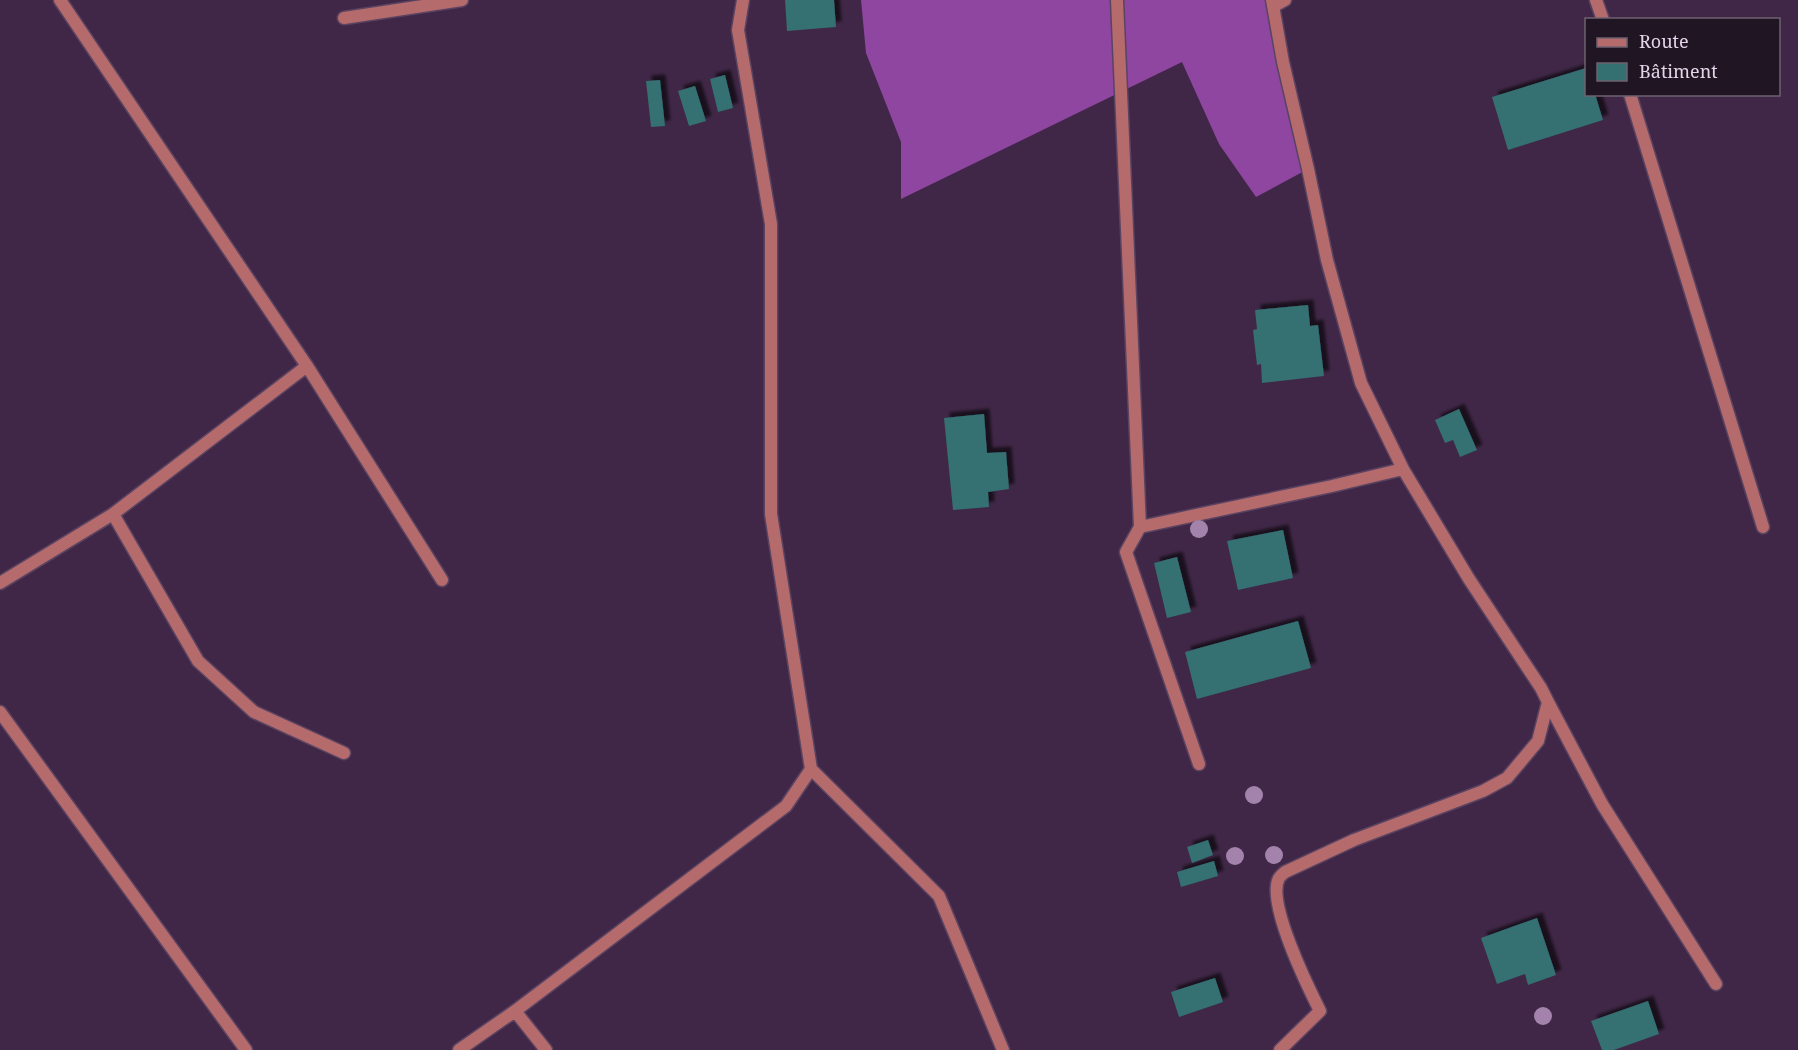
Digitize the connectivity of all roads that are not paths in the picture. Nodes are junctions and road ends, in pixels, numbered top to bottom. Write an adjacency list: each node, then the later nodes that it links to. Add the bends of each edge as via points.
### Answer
1 (60, 0): 10 (street)
2 (462, 0): 7 (street)
3 (743, 0): 21 (street, via 738,30 771,225 771,514)
4 (1117, 0): 13 (street)
5 (1596, 0): 8 (street)
6 (1277, 2): 11 (street, via 1283,62 1327,260 1361,383)
7 (344, 18)
8 (1602, 18)
9 (1631, 96): 14 (street)
10 (307, 366): 12 (street); 15 (street)
11 (1404, 469): 13 (street); 17 (street)
12 (113, 514): 16 (street); 19 (street, via 198,661 254,712)
13 (1140, 527): 20 (street, via 1126,552)
14 (1763, 527)
15 (442, 580)
16 (0, 583)
17 (1548, 702): 22 (street, via 1602,804); 28 (street, via 1538,741 1507,778 1483,791 1354,840 1279,878 1276,891 1289,945 1320,1011)
18 (0, 712): 24 (street)
19 (344, 753)
20 (1199, 764)
21 (811, 769): 23 (street, via 786,806); 27 (street, via 939,896)
22 (1716, 984)
23 (515, 1011): 25 (street); 26 (street)
24 (246, 1050)
25 (459, 1050)
26 (546, 1050)
27 (1003, 1050)
28 (1280, 1050)

